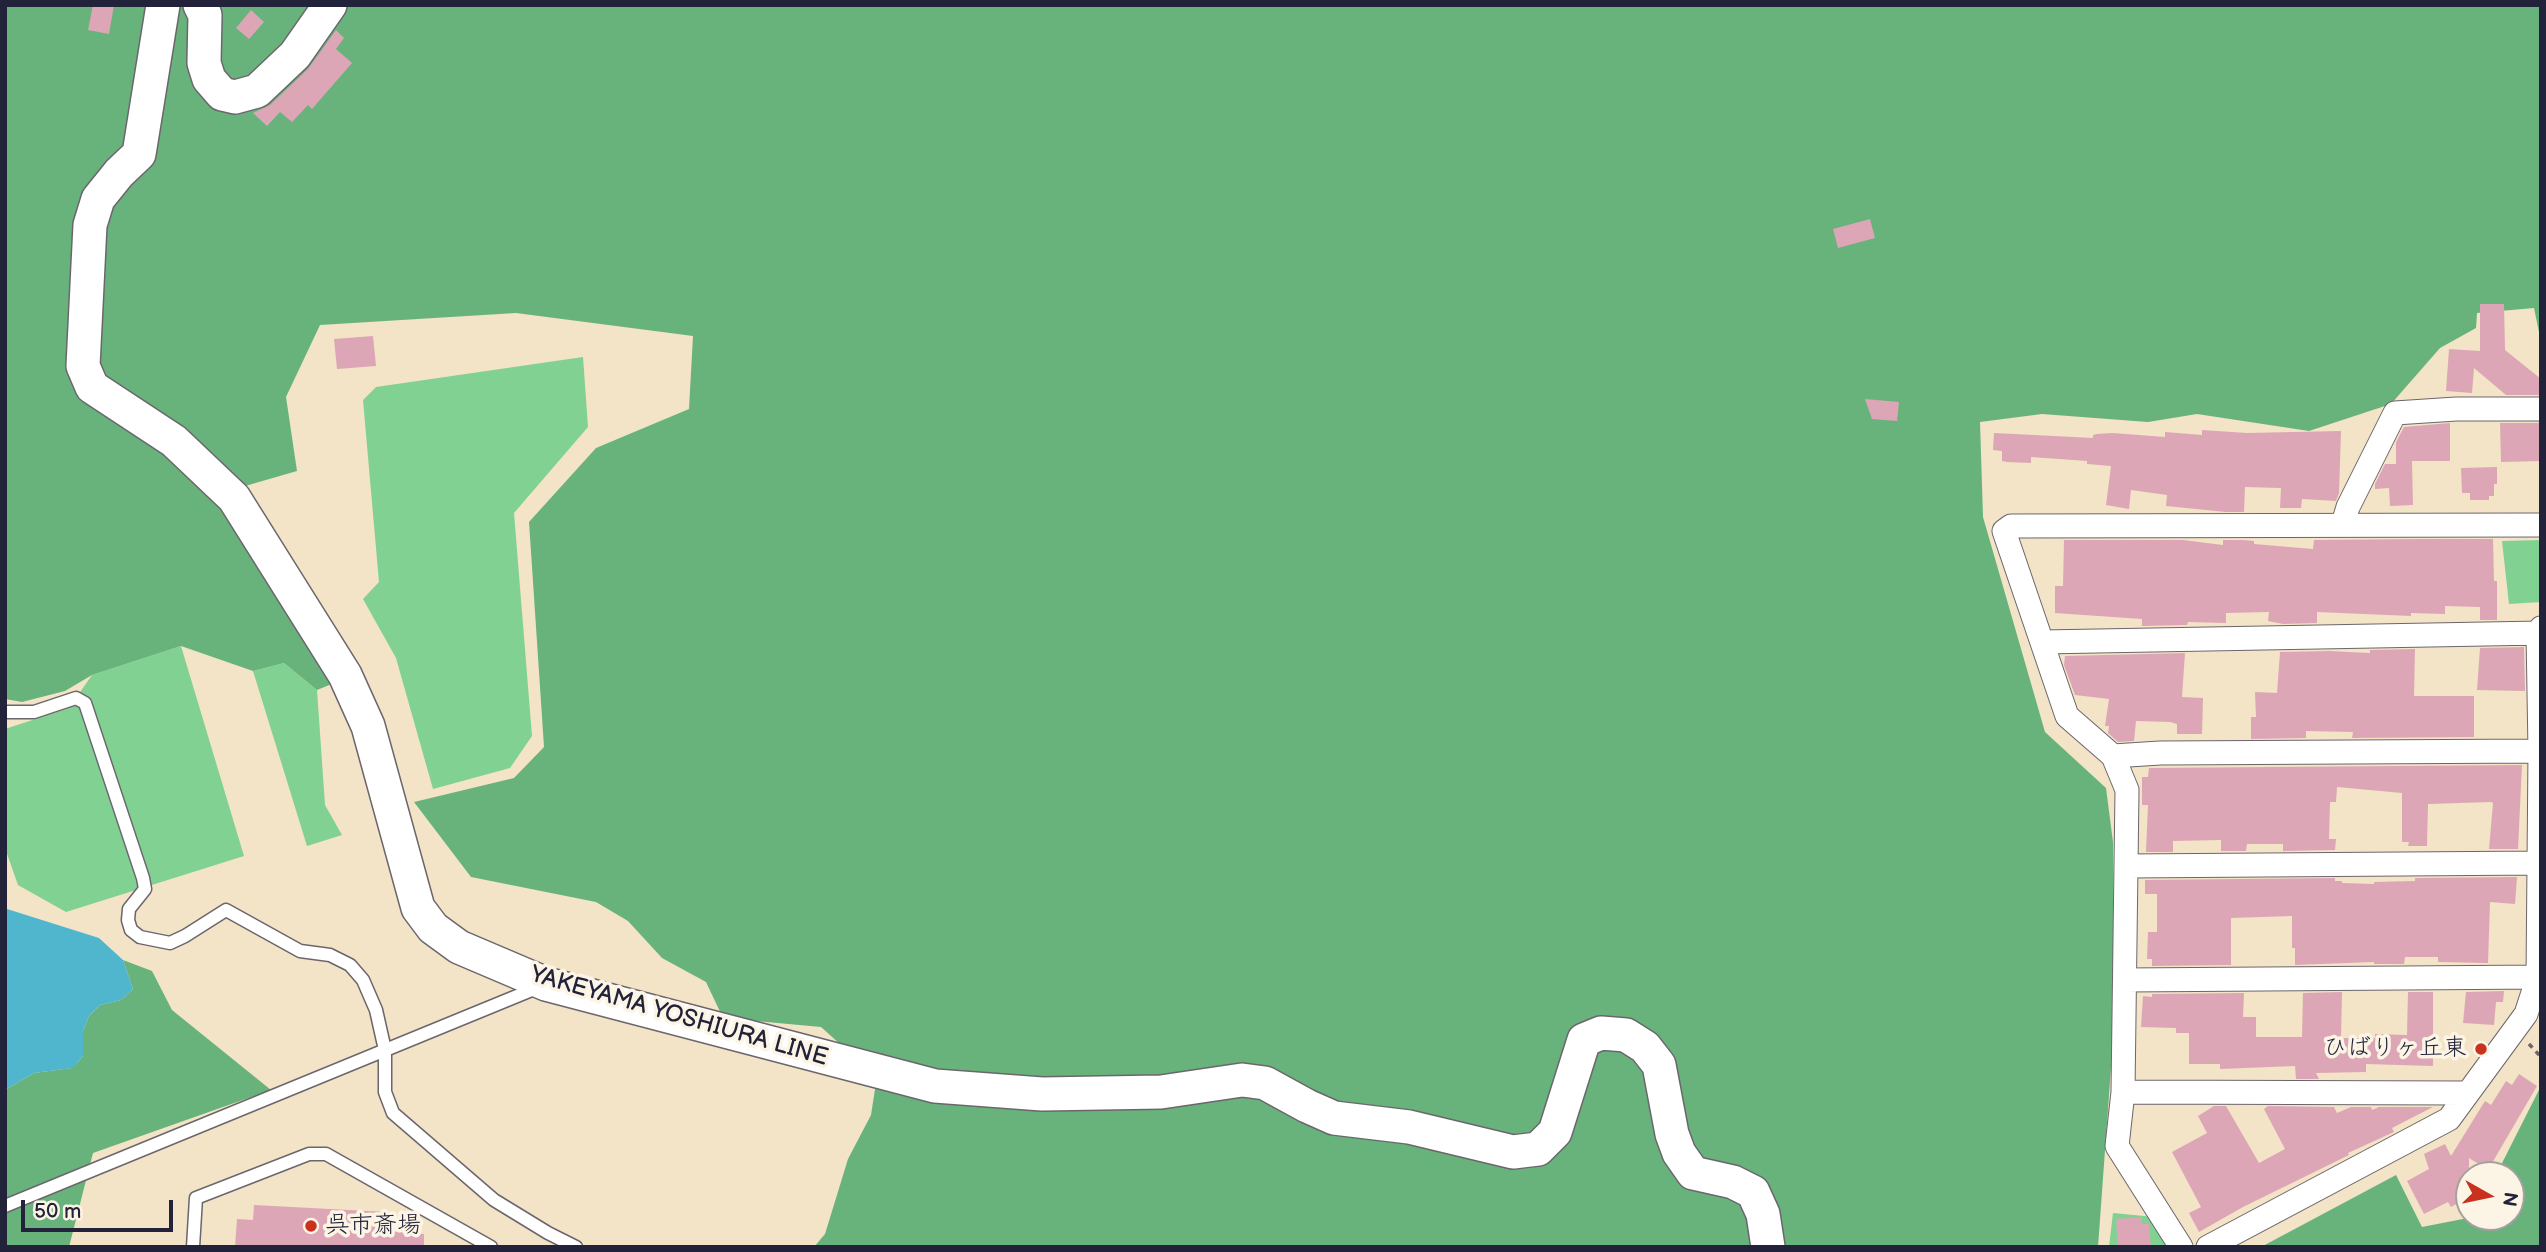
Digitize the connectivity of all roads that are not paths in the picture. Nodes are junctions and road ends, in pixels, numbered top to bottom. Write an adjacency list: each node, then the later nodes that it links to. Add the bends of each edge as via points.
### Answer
1 (163, 5): 16 (main road, YAKEYAMA YOSHIURA LINE, via 139,154 98,199 90,225 83,366 92,387 174,441 234,498 345,675 368,726 418,908 425,918 458,947)
2 (200, 5): 3 (main road, via 205,15 204,63 209,79 222,94 235,97 257,90 295,55)
3 (330, 5)
4 (2541, 409): 5 (street, via 2395,413)
5 (2343, 524): 6 (street); 8 (street, via 2011,526 2004,531)
6 (2541, 525)
7 (2540, 632): 8 (street); 10 (street)
8 (2042, 642): 11 (street, via 2067,716)
9 (5, 712): 17 (lane, via 34,712 76,698 85,703 143,878 145,889 129,909 131,930 140,937 170,943 226,910 300,951 330,955 350,965 363,980)
10 (2540, 751): 11 (street); 12 (street)
11 (2113, 756): 13 (street, via 2127,790)
12 (2540, 863): 13 (street); 14 (street)
13 (2127, 866): 15 (street)
14 (2540, 978): 15 (street); 19 (street, via 2526,1014)
15 (2125, 980): 18 (street)
16 (546, 984): 17 (lane); 24 (main road, YAKEYAMA YOSHIURA LINE, via 935,1086 1042,1094 1148,1092 1242,1080 1265,1083 1334,1118 1409,1127 1513,1152 1538,1149 1555,1132 1584,1040 1601,1032 1626,1035 1645,1047 1659,1065 1672,1134 1692,1173 1754,1192)
17 (385, 1050): 20 (lane); 23 (lane, via 385,1092 393,1113 494,1200)
18 (2123, 1092): 19 (street); 25 (street, via 2117,1146)
19 (2468, 1093): 26 (street, via 2449,1119)
20 (5, 1206)
21 (193, 1247): 22 (lane, via 196,1198 309,1154 326,1154)
22 (491, 1247)
23 (576, 1247)
24 (1768, 1247)
25 (2180, 1247)
26 (2208, 1247)

